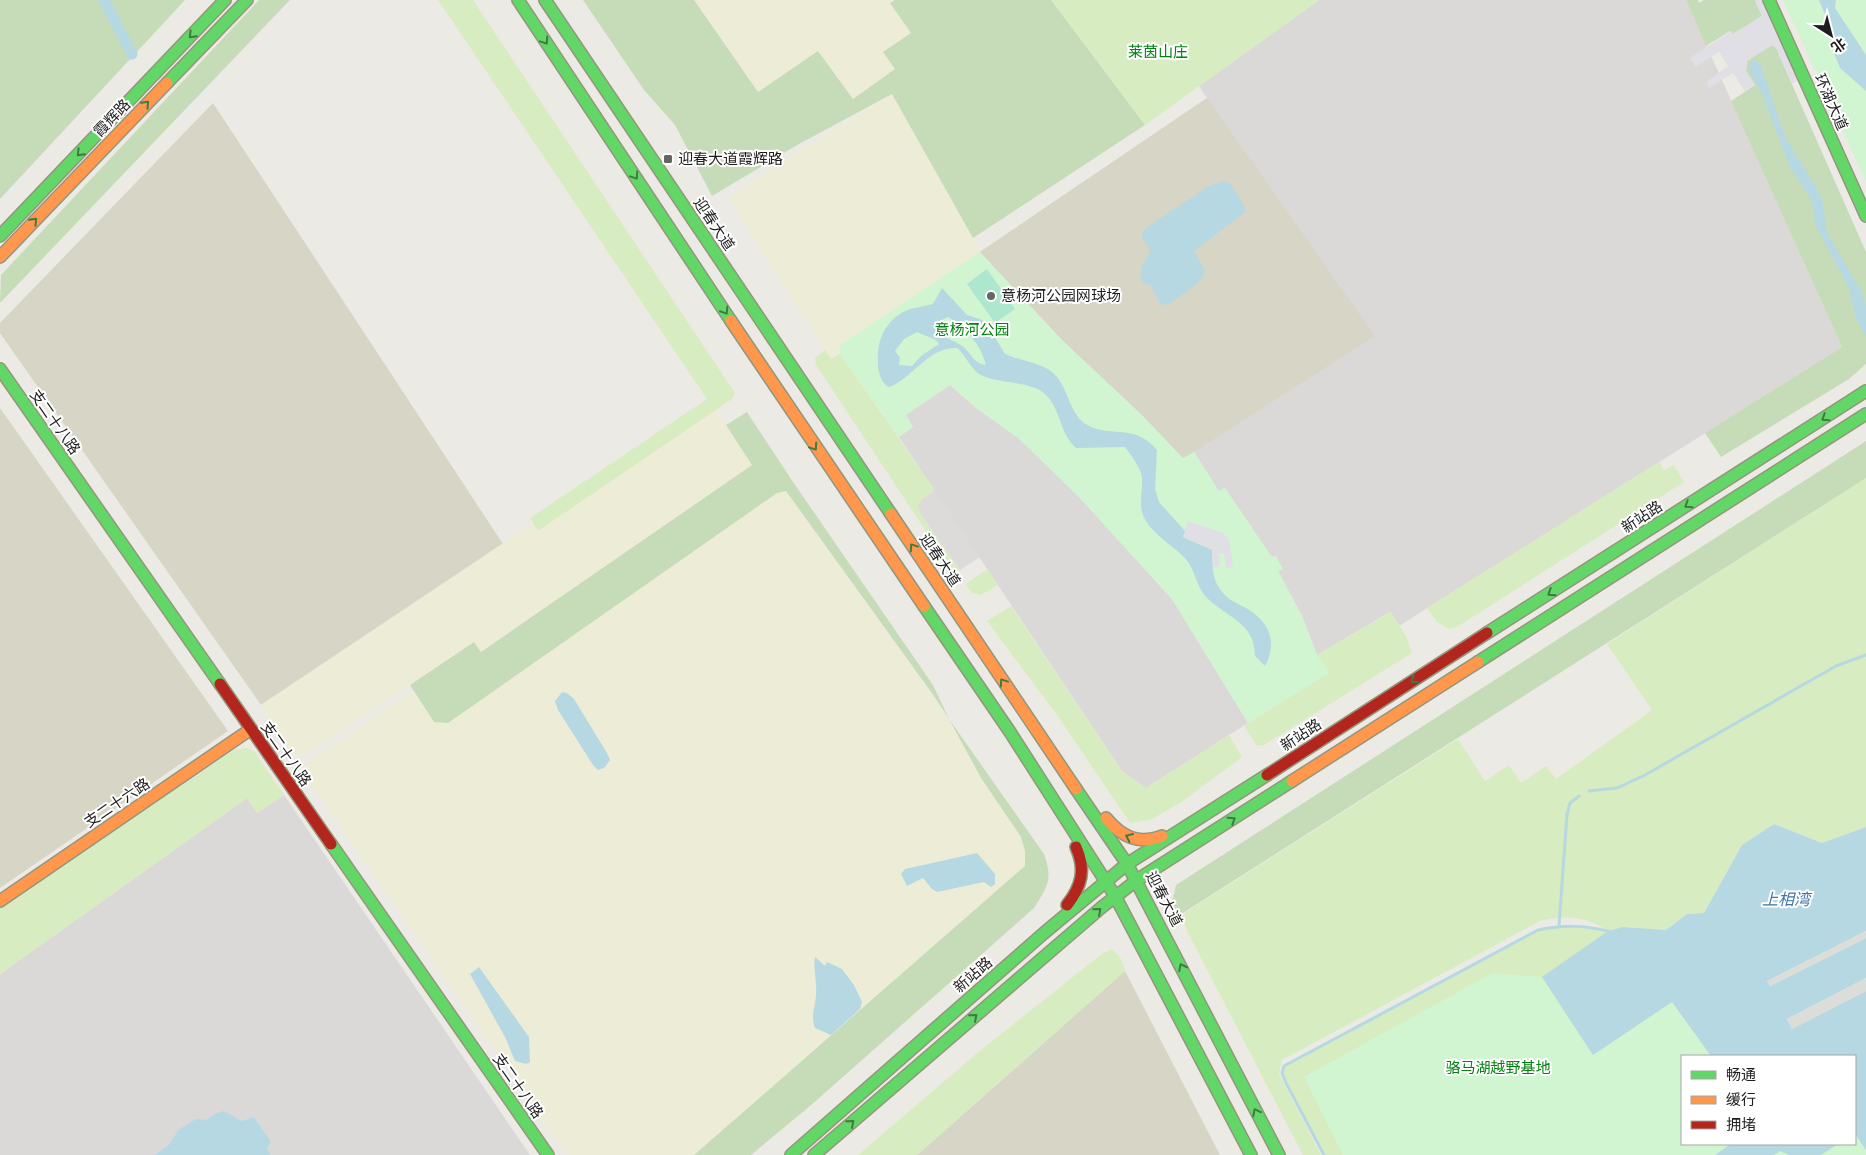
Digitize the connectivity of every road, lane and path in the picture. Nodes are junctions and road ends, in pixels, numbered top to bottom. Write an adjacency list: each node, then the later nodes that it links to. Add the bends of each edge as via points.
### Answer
1 (226, 0): 7 (street, 霞辉路, one-way to 7)
2 (247, 0): 8 (street, 霞辉路, one-way to 2)
3 (518, 0): 14 (street, 迎春大道, one-way to 14, via 811,442)
4 (546, 0): 12 (street, 迎春大道, one-way to 4)
5 (1769, 0): 6 (street, 环湖大道)
6 (1866, 216)
7 (0, 236)
8 (0, 256)
9 (0, 370): 13 (street, 支二十八路)
10 (1866, 391): 16 (street, 新站路, one-way to 16)
11 (1866, 414): 18 (street, one-way to 11)
12 (1018, 705): 15 (street, 迎春大道); 16 (street, one-way to 12, via 1151,841 1139,842 1116,831)
13 (251, 729): 21 (street, 支二十六路); 23 (street, 支二十八路)
14 (1010, 732): 15 (street, 迎春大道); 22 (street, via 1081,857 1084,872 1072,899)
15 (1069, 800): 17 (street, 迎春大道); 19 (street, 迎春大道)
16 (1190, 824): 17 (street, 新站路)
17 (1127, 864): 18 (street, 迎春大道); 19 (street, 新站路)
18 (1137, 880): 20 (street); 27 (street, 迎春大道, one-way to 18)
19 (1105, 881): 20 (street, 迎春大道); 22 (street, 新站路)
20 (1115, 896): 25 (street, one-way to 20); 26 (street, 迎春大道)
21 (0, 901)
22 (1044, 933): 24 (street, 新站路)
23 (548, 1155)
24 (791, 1155)
25 (814, 1155)
26 (1251, 1155)
27 (1279, 1155)

